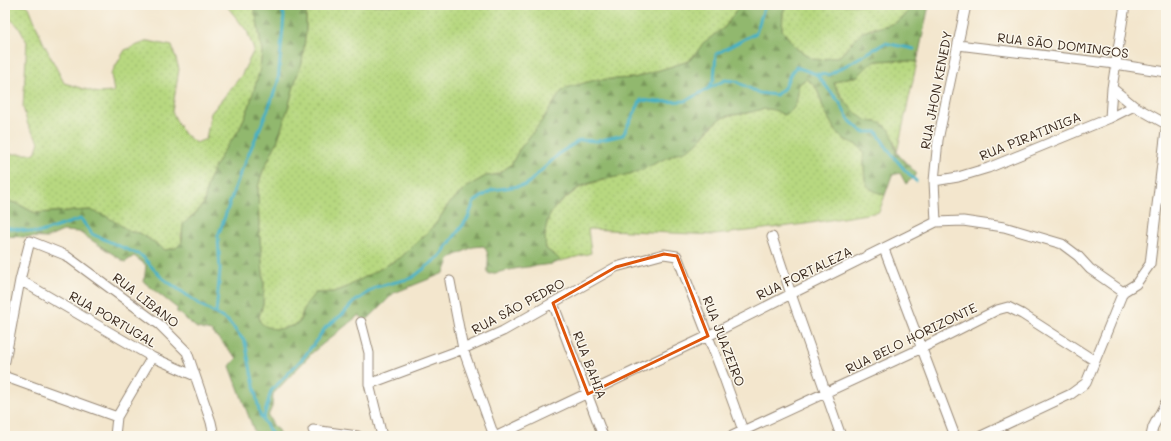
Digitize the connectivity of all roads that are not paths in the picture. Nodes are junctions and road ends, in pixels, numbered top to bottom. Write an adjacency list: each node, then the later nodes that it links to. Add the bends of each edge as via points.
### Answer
1 (966, 5): 3 (street, RUA JHON KENEDY)
2 (1125, 5): 4 (street)
3 (958, 45): 4 (street, RUA SÃO DOMINGOS); 11 (street, RUA JHON KENEDY, via 938,140)
4 (1116, 64): 5 (street, RUA SÃO DOMINGOS); 6 (street)
5 (1166, 72)
6 (1112, 88): 7 (street); 8 (street)
7 (1134, 106): 8 (street, RUA PIRATINIGA); 9 (street)
8 (1110, 118): 11 (street, RUA PIRATINIGA, via 974,173)
9 (1166, 124)
10 (1166, 130): 18 (street, via 1150,264 1136,284)
11 (934, 181): 12 (street, RUA JHON KENEDY)
12 (936, 222): 14 (street, RUA FORTALEZA); 18 (street, RUA FORTALEZA, via 963,221 1004,227 1062,244 1090,269)
13 (772, 237): 19 (street)
14 (884, 249): 19 (street, RUA FORTALEZA); 23 (street)
15 (677, 256): 20 (street, RUA SÃO PEDRO, via 664,254 616,267); 22 (street, RUA JUAZEIRO)
16 (20, 280): 25 (street, RUA PORTUGAL); 26 (street); 29 (street, RUA LIBANO, via 30,241 65,255 160,325 187,352)
17 (450, 281): 24 (street)
18 (1123, 292): 27 (street)
19 (791, 294): 22 (street, RUA FORTALEZA); 31 (street)
20 (553, 303): 24 (street, RUA SÃO PEDRO); 32 (street, RUA BAHIA)
21 (362, 322): 30 (street, via 369,353)
22 (708, 336): 32 (street, RUA FORTALEZA); 36 (street, RUA JUAZEIRO)
23 (922, 348): 27 (street, RUA BELO HORIZONTE, via 997,310 1008,307); 31 (street, RUA BELO HORIZONTE); 46 (street)
24 (463, 350): 30 (street, RUA SÃO PEDRO); 41 (street)
25 (152, 357): 29 (street, RUA PORTUGAL); 34 (street)
26 (5, 361)
27 (1094, 361): 47 (street, via 1086,383 1071,394)
28 (5, 375): 34 (street)
29 (195, 376): 38 (street, RUA LIBANO)
30 (369, 384): 40 (street)
31 (827, 393): 36 (street, RUA BELO HORIZONTE); 45 (street)
32 (588, 394): 42 (street, RUA FORTALEZA); 43 (street, RUA BAHIA)
33 (1166, 402): 48 (street, via 1153,426)
34 (116, 417): 37 (street)
35 (313, 430): 39 (street)
36 (744, 434): 44 (street, RUA BELO HORIZONTE)
37 (115, 436)
38 (214, 436)
39 (358, 436)
40 (382, 436)
41 (494, 436)
42 (497, 436)
43 (603, 436)
44 (732, 436)
45 (841, 436)
46 (955, 436)
47 (981, 436)
48 (1151, 436)

